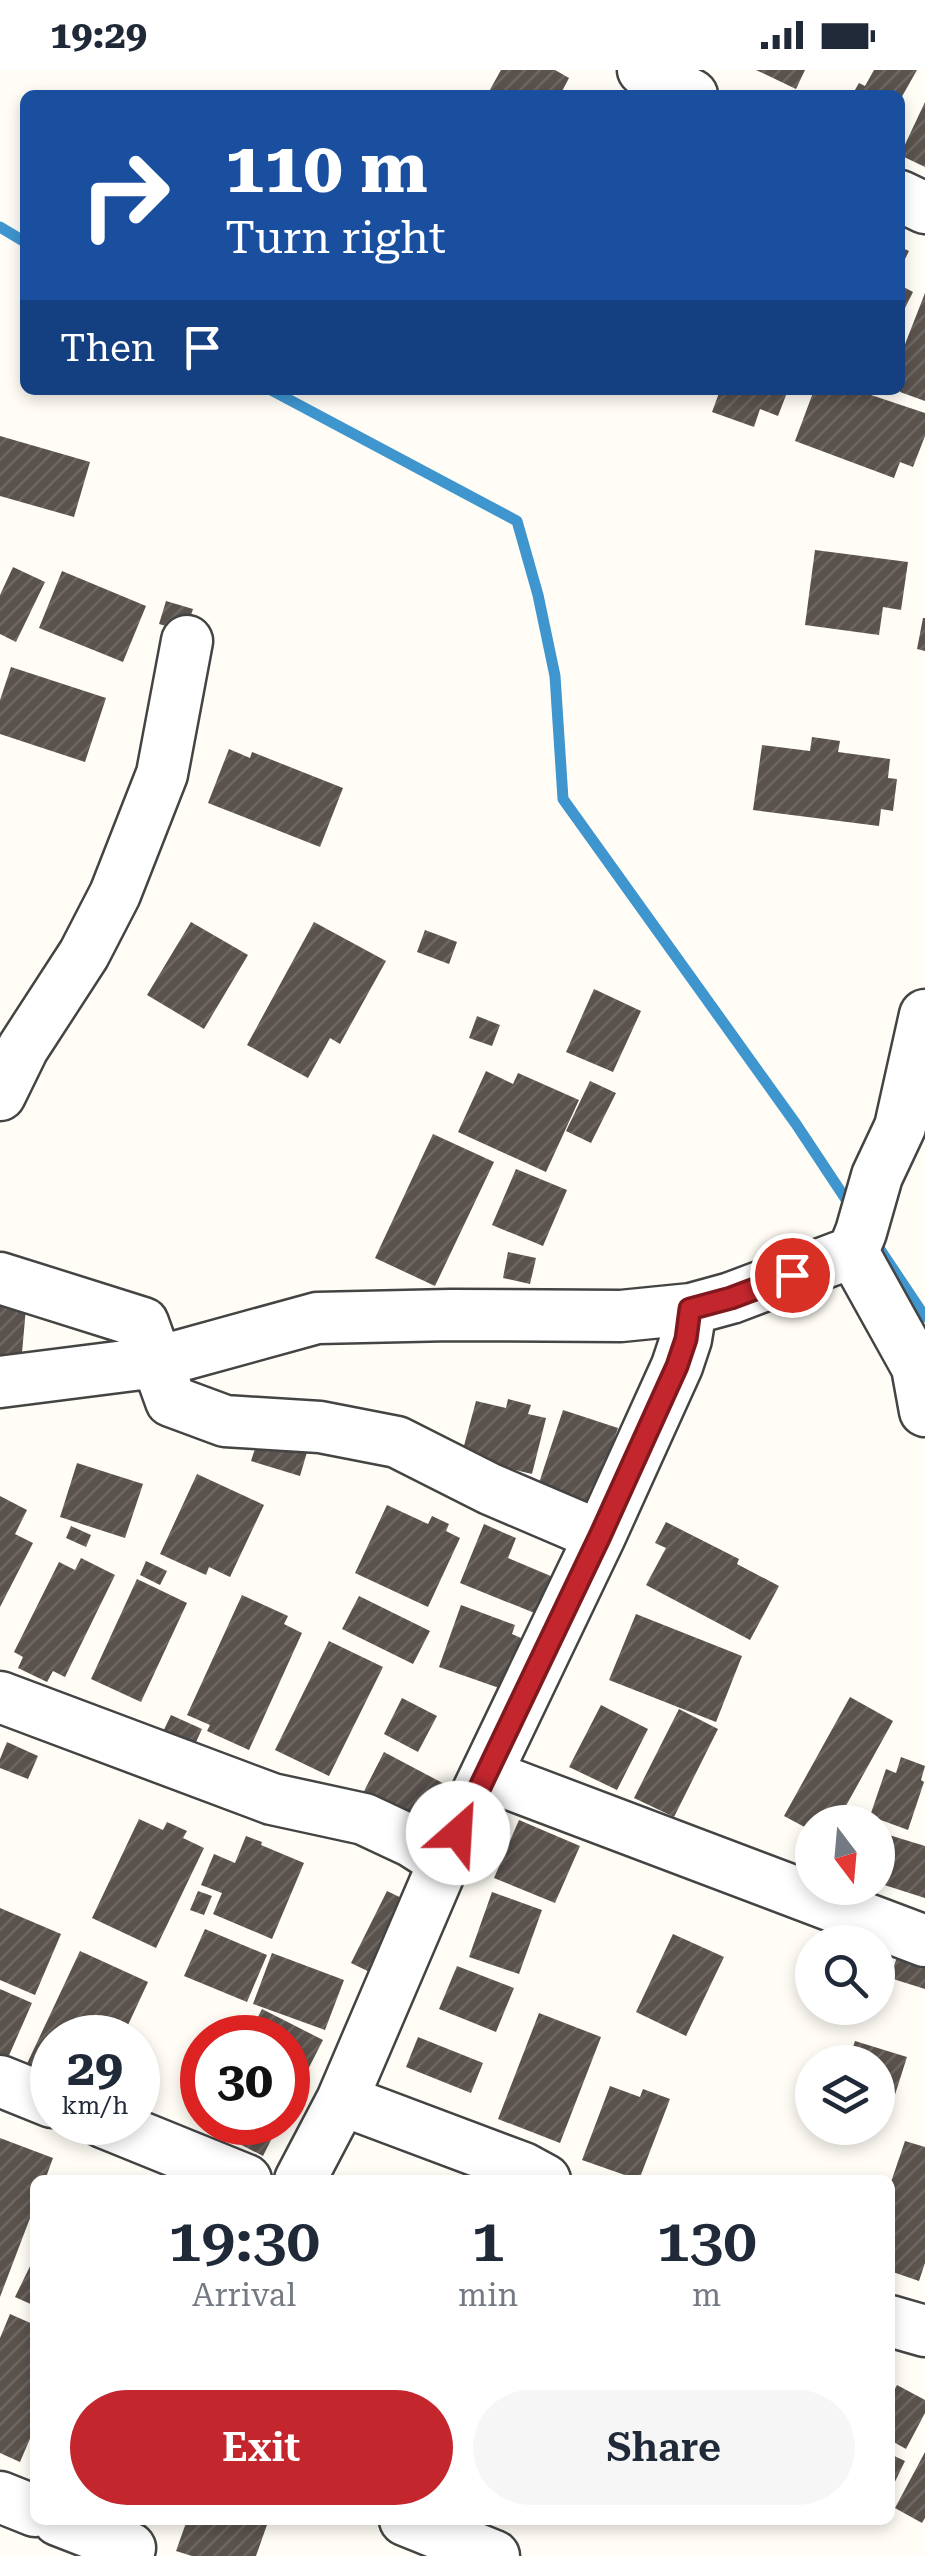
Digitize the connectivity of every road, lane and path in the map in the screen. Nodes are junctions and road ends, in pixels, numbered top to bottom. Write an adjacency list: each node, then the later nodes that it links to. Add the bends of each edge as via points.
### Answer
1 (644, 70): 2 (street)
2 (682, 90)
3 (187, 641): 5 (street, via 162,774 115,894)
4 (925, 1014): 6 (street)
5 (0, 1095)
6 (912, 1142): 7 (street, via 877,1176)
7 (853, 1252): 9 (street); 12 (street, via 917,1367)
8 (0, 1278): 10 (street, via 143,1324)
9 (690, 1309): 10 (street, via 621,1316 317,1318); 13 (street, via 677,1366)
10 (158, 1362): 11 (street); 13 (street, via 171,1402 226,1421 320,1427 398,1442)
11 (0, 1382)
12 (925, 1411)
13 (600, 1536): 15 (street)
14 (0, 1697): 16 (street, via 272,1799 364,1820)
15 (486, 1775): 16 (street); 17 (street)
16 (444, 1862): 20 (street)
17 (925, 1941)
18 (0, 2081): 19 (street)
19 (30, 2093)
20 (342, 2100): 23 (street); 24 (street)
21 (160, 2145): 22 (street)
22 (234, 2175)
23 (303, 2175)
24 (536, 2175)
25 (895, 2322): 26 (street)
26 (925, 2331)
27 (0, 2498): 28 (street)
28 (30, 2509)
29 (76, 2525): 31 (street)
30 (416, 2525): 32 (street)
31 (132, 2541)
32 (494, 2556)

